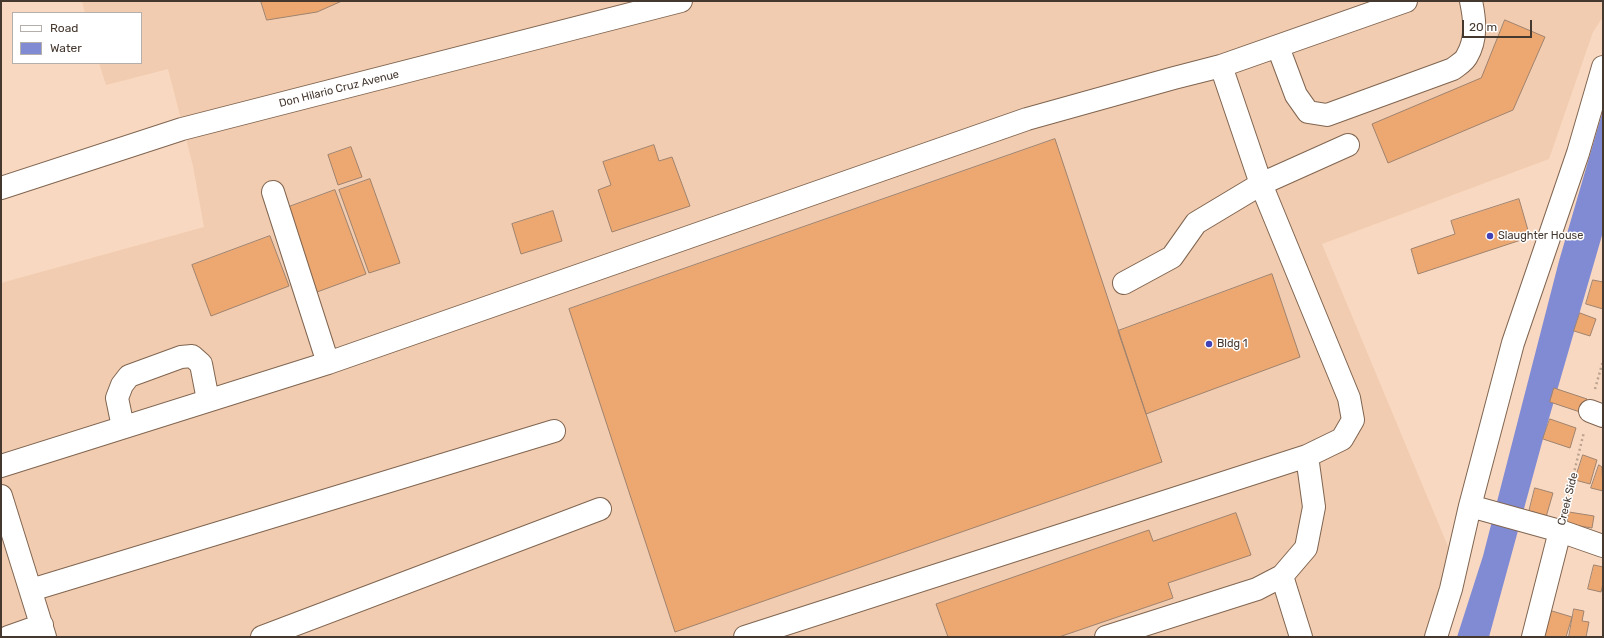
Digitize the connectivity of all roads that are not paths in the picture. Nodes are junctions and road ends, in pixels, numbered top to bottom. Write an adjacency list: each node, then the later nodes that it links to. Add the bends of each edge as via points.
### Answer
1 (680, 1): 9 (street, Don Hilario Cruz Avenue, via 182,130)
2 (1406, 1): 4 (street)
3 (1471, 1): 4 (street, via 1474,38 1467,58 1454,69 1327,115 1308,112 1296,95)
4 (1278, 47): 5 (street)
5 (1221, 66): 8 (street); 12 (street, via 1027,119)
6 (1603, 67): 19 (street, via 1578,152 1513,343)
7 (1348, 145): 8 (street)
8 (1261, 184): 11 (street, via 1196,223 1172,257); 16 (street, via 1349,398 1353,420 1342,439)
9 (1, 188)
10 (273, 192): 12 (street)
11 (1124, 284)
12 (328, 362): 13 (street)
13 (208, 400): 14 (street); 14 (street, via 201,364 192,356 181,358 129,376 117,398)
14 (123, 427): 17 (street)
15 (554, 431): 24 (street)
16 (1308, 456): 23 (street, via 1314,507 1306,548); 28 (street)
17 (1, 466)
18 (1, 496): 24 (street)
19 (1480, 508): 21 (street); 31 (street)
20 (600, 509): 27 (street)
21 (1560, 531): 22 (street); 32 (street, Creek Side)
22 (1603, 546)
23 (1282, 576): 29 (street, via 1257,589); 30 (street)
24 (31, 590): 25 (street)
25 (43, 631): 26 (street)
26 (8, 637)
27 (262, 637)
28 (745, 637)
29 (1106, 637)
30 (1301, 637)
31 (1436, 637)
32 (1533, 637)

